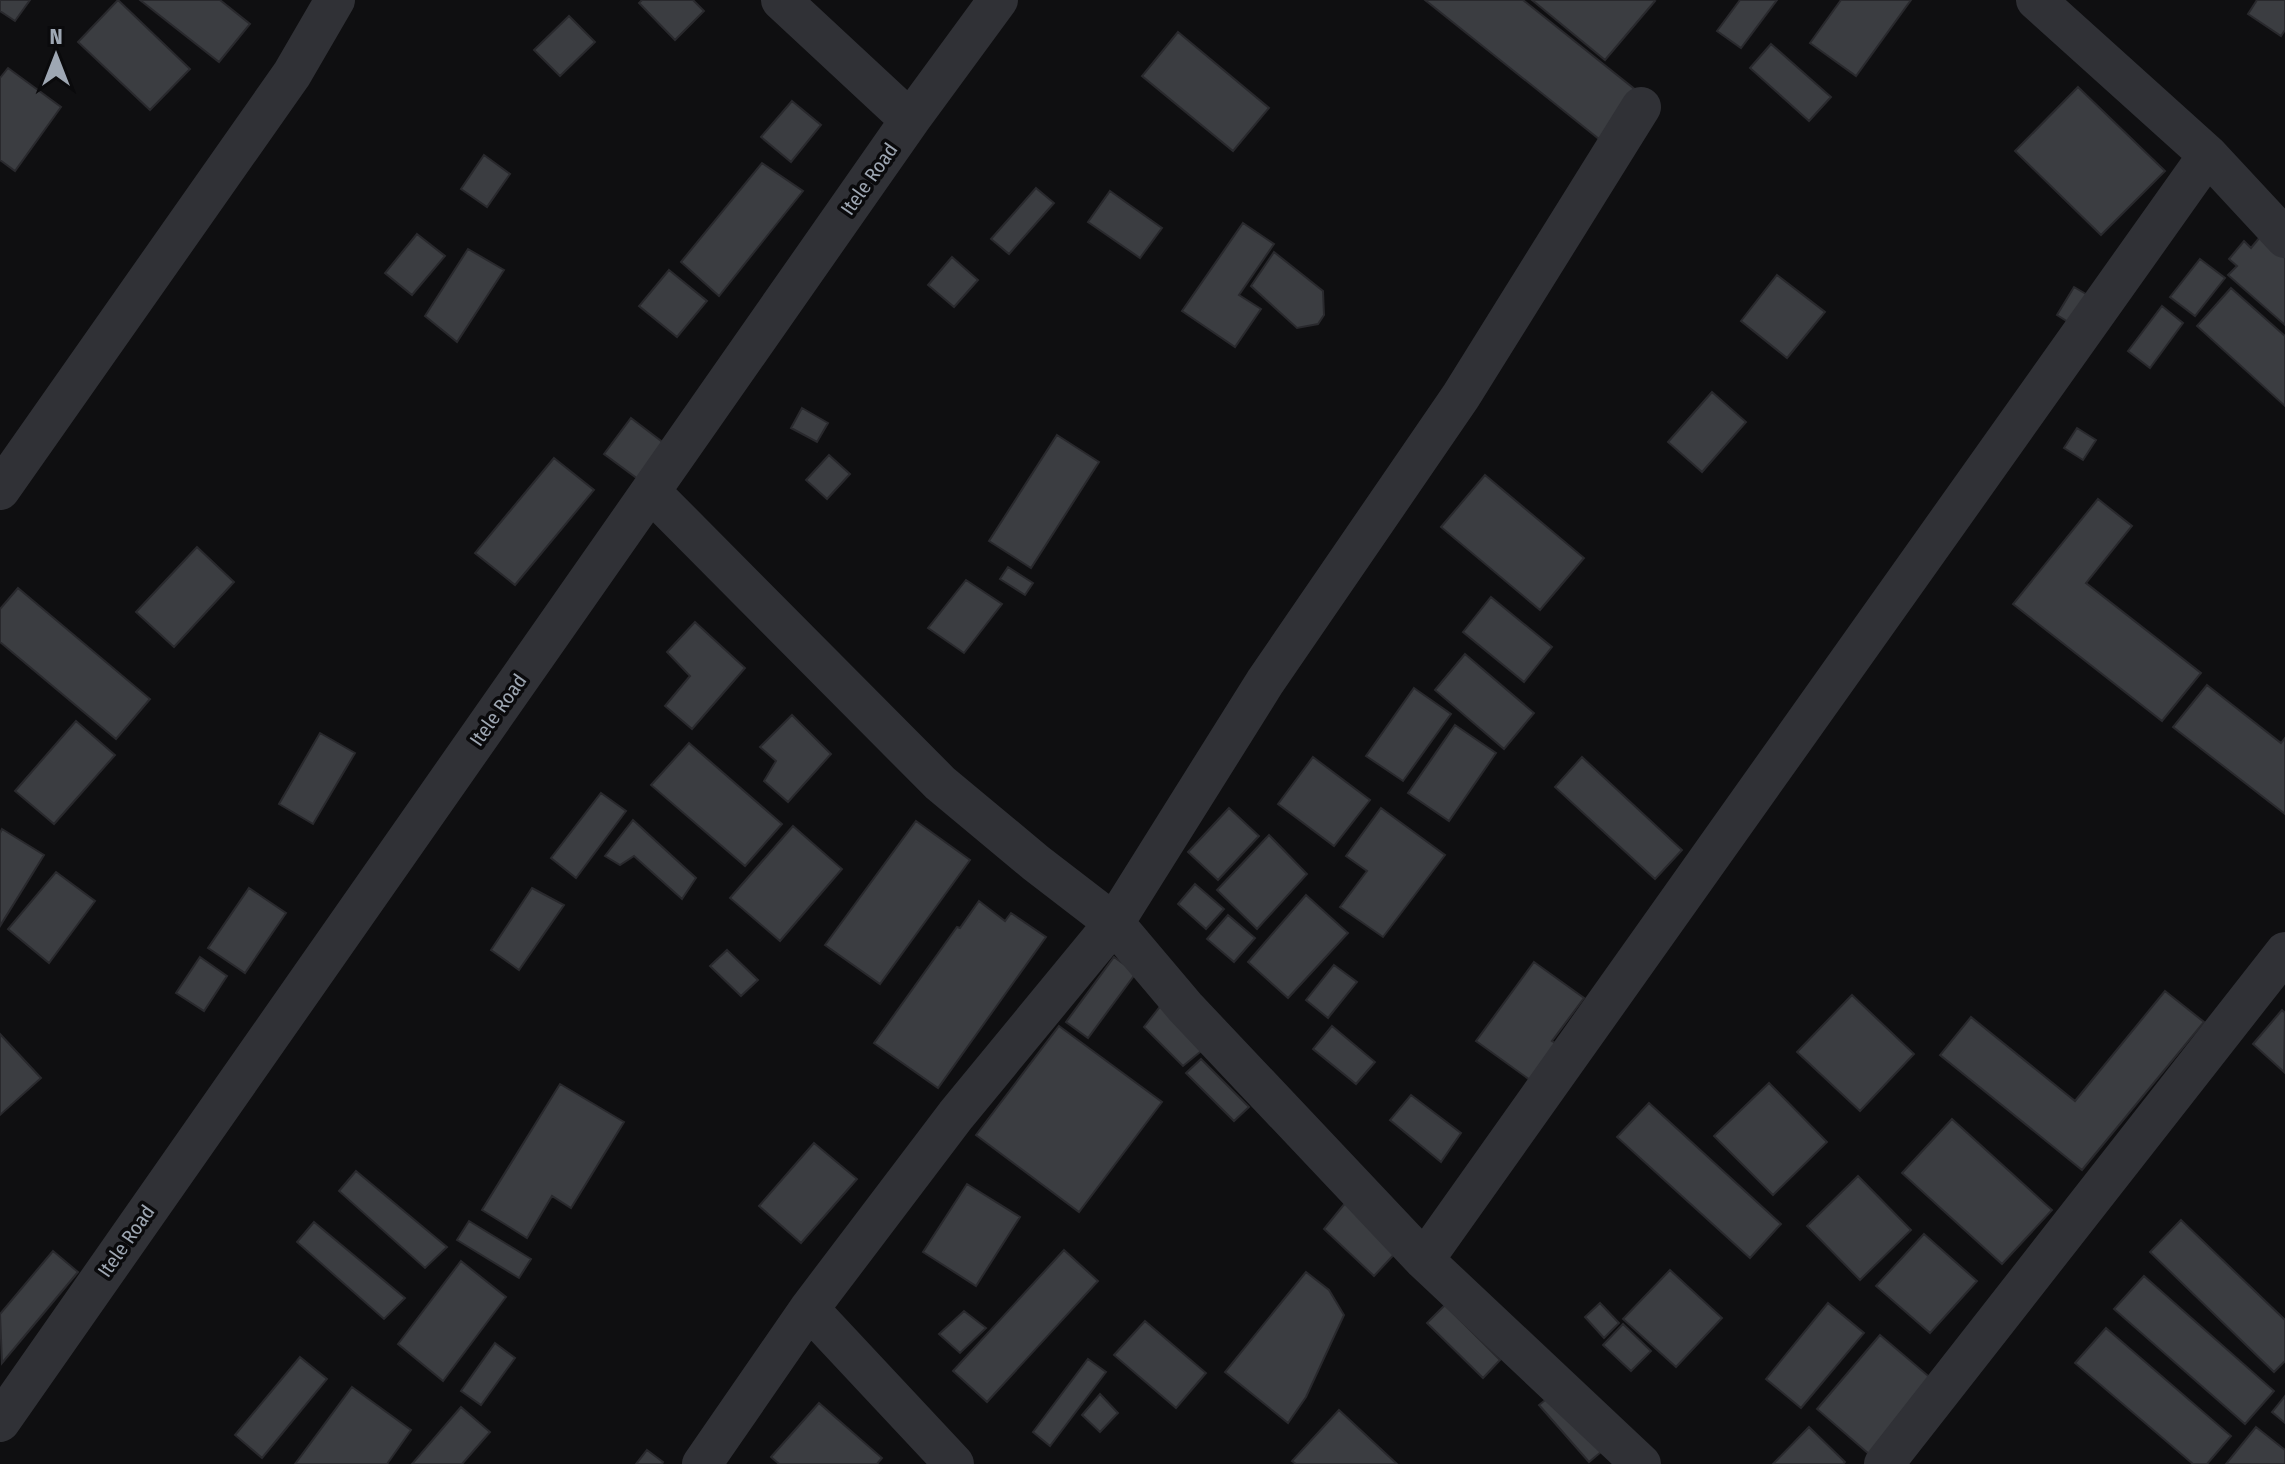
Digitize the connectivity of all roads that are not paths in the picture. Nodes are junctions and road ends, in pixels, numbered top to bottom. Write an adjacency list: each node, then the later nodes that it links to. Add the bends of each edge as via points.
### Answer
1 (335, 0): 9 (street, via 292,74)
2 (781, 0): 6 (street)
3 (998, 0): 6 (street, Itele Road)
4 (2036, 0): 7 (street)
5 (1641, 107): 11 (street, via 1461,396 1265,682)
6 (910, 120): 10 (street, Itele Road)
7 (2208, 155): 8 (street); 13 (street)
8 (2285, 238)
9 (0, 490)
10 (651, 492): 11 (street, via 940,783); 15 (street, Itele Road)
11 (1114, 923): 13 (street, via 1185,1007); 14 (street, via 956,1115)
12 (2285, 952): 19 (street)
13 (1424, 1260): 18 (street)
14 (809, 1309): 16 (street); 17 (street)
15 (3, 1408)
16 (702, 1464)
17 (954, 1464)
18 (1641, 1464)
19 (1884, 1464)

